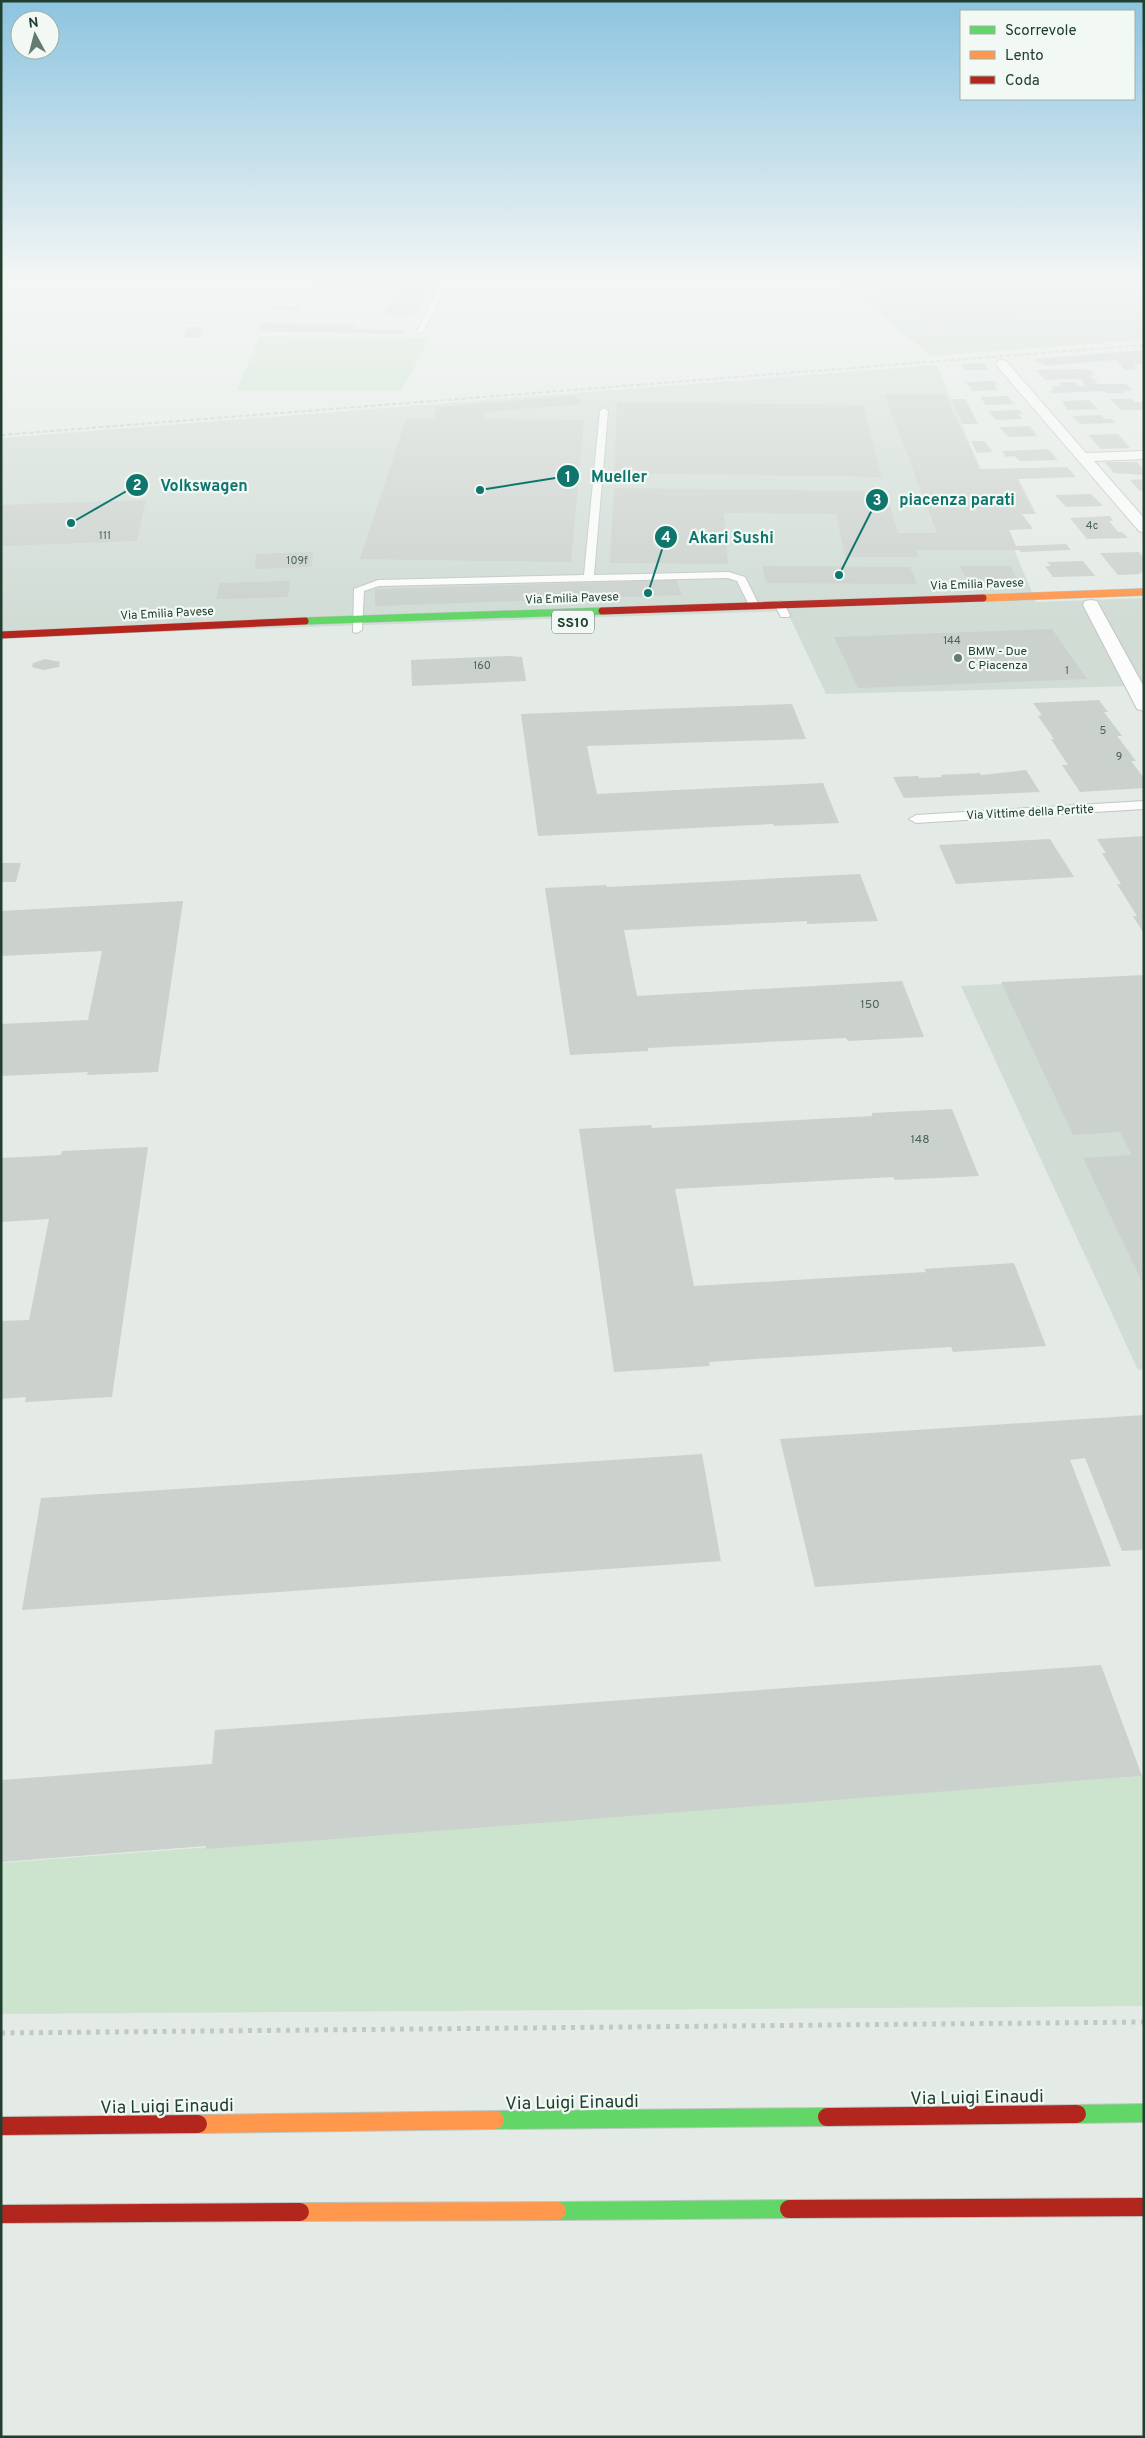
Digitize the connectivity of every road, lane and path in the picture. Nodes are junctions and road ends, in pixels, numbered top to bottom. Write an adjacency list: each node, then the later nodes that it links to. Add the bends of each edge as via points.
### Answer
1 (1024, 389): 4 (street)
2 (604, 411): 6 (lane)
3 (1144, 455): 4 (street)
4 (1082, 456): 5 (street)
5 (1144, 528)
6 (589, 578): 10 (lane, via 729,575 741,579); 13 (lane, via 378,582 359,589)
7 (1144, 592): 9 (main road, Via Emilia Pavese / SS10)
8 (1144, 603): 11 (main road, Via Emilia Pavese / SS10)
9 (779, 604): 10 (main road, Via Emilia Pavese / SS10); 12 (lane)
10 (754, 605): 13 (main road, Via Emilia Pavese / SS10)
11 (1091, 605): 12 (main road, Via Emilia Pavese / SS10); 15 (street)
12 (785, 616): 13 (main road, Via Emilia Pavese / SS10)
13 (357, 625): 14 (main road, Via Emilia Pavese / SS10, via 190,637)
14 (1, 636)
15 (1144, 705)
16 (1144, 805): 17 (lane, Via Vittime della Pertite)
17 (916, 819)
18 (1144, 2022): 19 (path)
19 (1, 2033)
20 (1144, 2112): 21 (main road, Via Luigi Einaudi)
21 (1, 2126)
22 (1144, 2207): 23 (main road)
23 (1, 2214)

